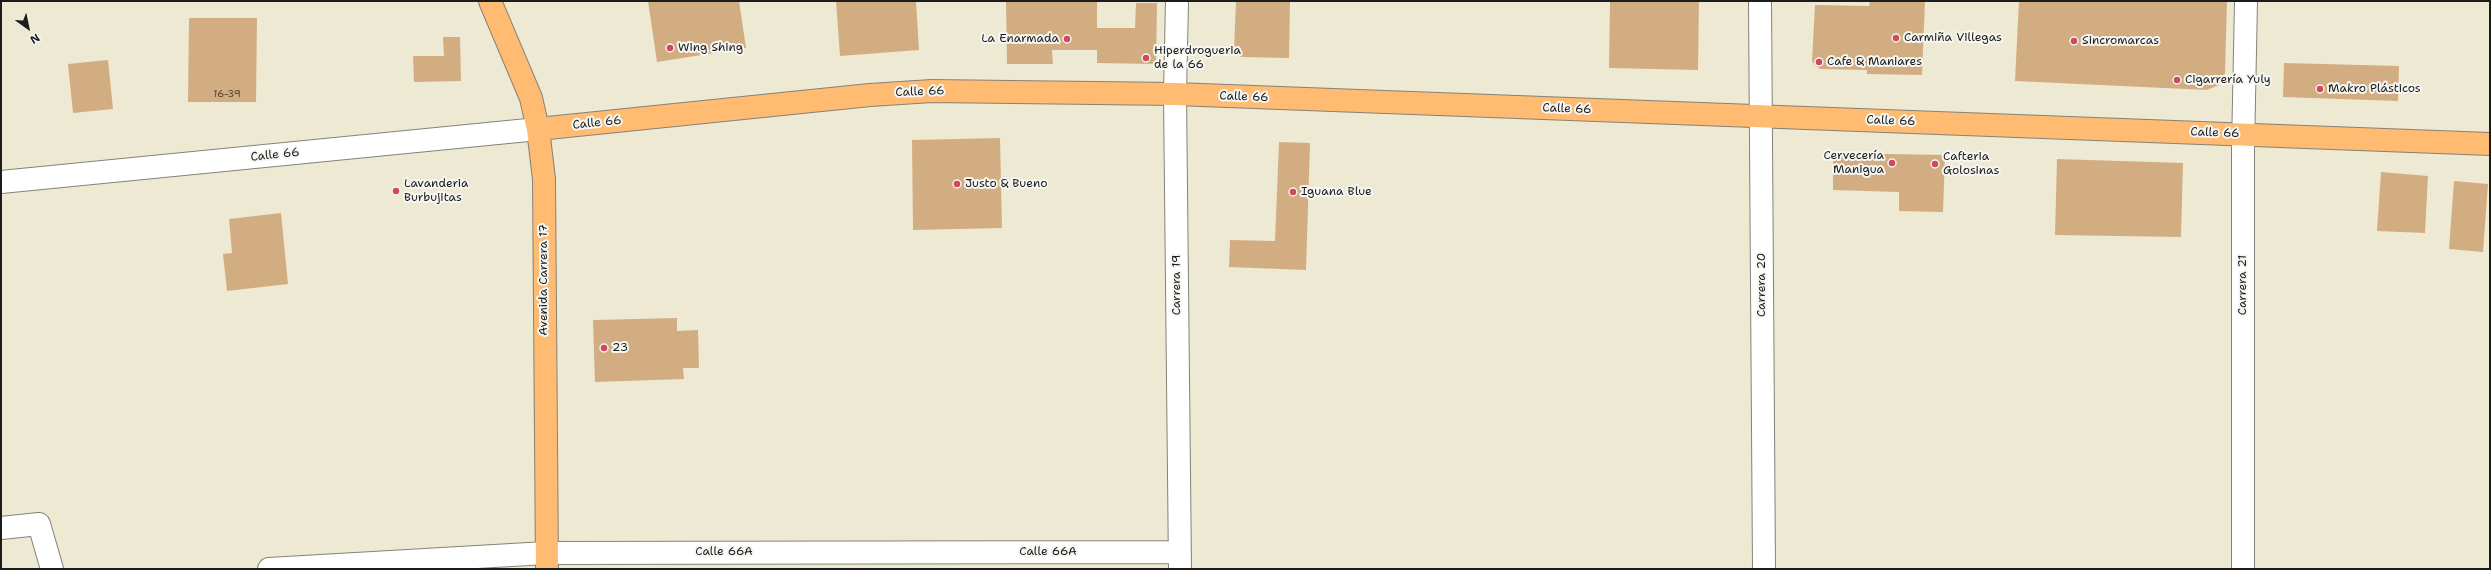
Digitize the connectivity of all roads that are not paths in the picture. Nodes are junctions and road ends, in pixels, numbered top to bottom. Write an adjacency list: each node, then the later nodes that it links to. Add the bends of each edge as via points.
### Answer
1 (490, 1): 7 (main road, Avenida Carrera 17, via 531,98)
2 (1177, 1): 5 (street, Carrera 19)
3 (1760, 1): 6 (street, Carrera 20)
4 (2246, 1): 8 (street, Carrera 21)
5 (1175, 94): 6 (main road, Calle 66); 7 (main road, Calle 66, via 932,91 870,94); 12 (street, Carrera 19)
6 (1761, 116): 8 (main road, Calle 66); 16 (street, Carrera 20)
7 (538, 129): 10 (street, Calle 66); 13 (main road, Avenida Carrera 17, via 544,179)
8 (2244, 134): 9 (main road, Calle 66); 17 (street, Carrera 21)
9 (2490, 144)
10 (1, 182)
11 (1, 528): 14 (street, via 39,524)
12 (1180, 560): 13 (street, Calle 66A)
13 (546, 561): 15 (street, Calle 66A)
14 (52, 569)
15 (269, 569)
16 (1764, 569)
17 (2243, 569)

